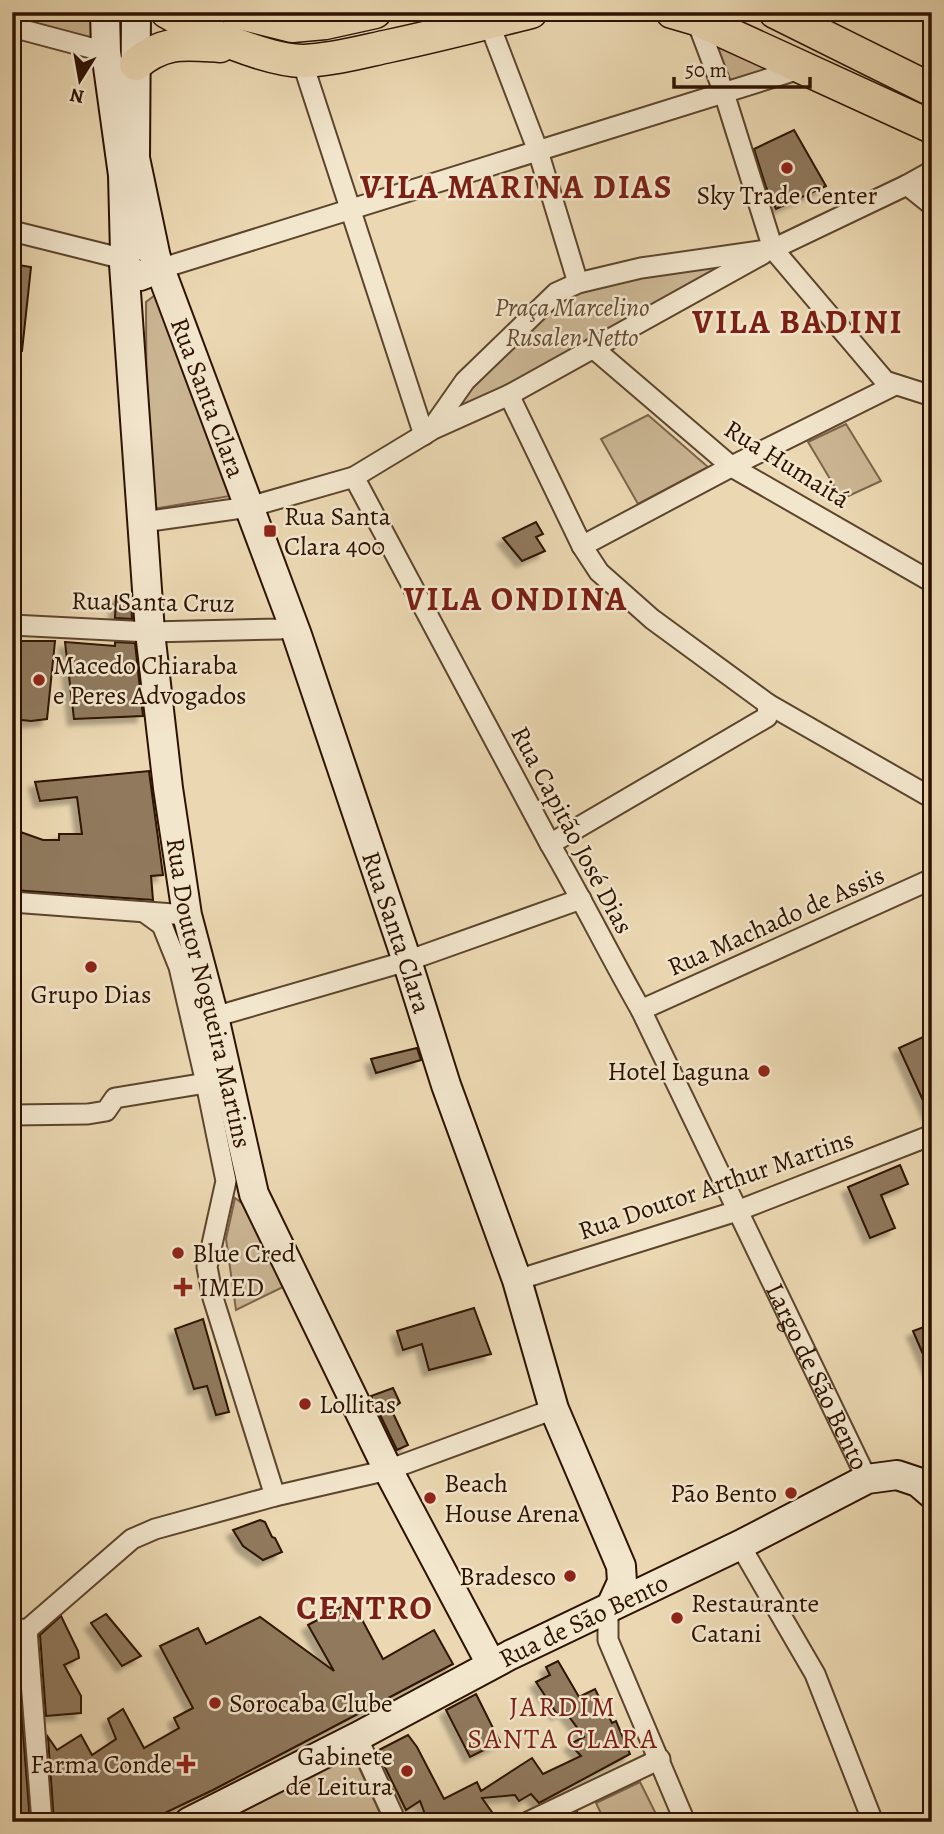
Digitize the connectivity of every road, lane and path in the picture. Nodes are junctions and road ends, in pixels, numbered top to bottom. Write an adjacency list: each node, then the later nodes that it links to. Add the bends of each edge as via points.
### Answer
1 (105, 12): 12 (main road, Rua Doutor Nogueira Martins)
2 (136, 12): 14 (main road, Rua Santa Clara)
3 (167, 12): 11 (main road)
4 (236, 12): 5 (main road, via 292,26)
5 (375, 12)
6 (531, 12): 9 (main road)
7 (788, 15): 16 (main road)
8 (684, 16): 15 (main road); 17 (street)
9 (489, 23): 13 (main road, via 345,56); 19 (street)
10 (12, 27): 12 (street)
11 (244, 47): 13 (main road); 14 (main road, via 172,44)
12 (106, 52): 26 (main road, Rua Doutor Nogueira Martins, via 122,175)
13 (302, 61): 23 (street)
14 (136, 64): 26 (main road, Rua Santa Clara, via 135,158)
15 (803, 68): 17 (street); 18 (main road)
16 (932, 90)
17 (724, 93): 19 (street); 25 (street)
18 (932, 127)
19 (538, 150): 23 (street); 27 (street)
20 (932, 172): 21 (street)
21 (907, 186): 22 (street); 25 (street)
22 (932, 205)
23 (351, 209): 26 (street); 33 (street)
24 (12, 231): 26 (street)
25 (773, 248): 27 (street, via 641,268); 28 (street); 29 (street, via 884,379)
26 (142, 261): 36 (main road, Rua Santa Clara); 37 (main road, Rua Doutor Nogueira Martins)
27 (578, 283): 32 (street, via 556,293 465,381)
28 (593, 348): 30 (street); 34 (street, Rua Humaitá)
29 (895, 385): 31 (street); 34 (street)
30 (509, 396): 32 (street); 38 (street)
31 (932, 396)
32 (453, 411): 33 (street)
33 (427, 433): 35 (street)
34 (732, 467): 38 (street); 39 (street, Rua Humaitá)
35 (354, 477): 36 (street); 45 (street, Rua Capitão José Dias)
36 (247, 502): 37 (street); 40 (main road, Rua Santa Clara)
37 (143, 518): 42 (main road, Rua Doutor Nogueira Martins)
38 (582, 546): 43 (street, via 599,572 652,619)
39 (932, 582)
40 (292, 624): 42 (street, Rua Santa Cruz, via 280,629); 51 (main road, Rua Santa Clara)
41 (12, 625): 42 (street, Rua Santa Cruz)
42 (150, 632): 50 (main road, Rua Doutor Nogueira Martins)
43 (768, 704): 44 (street); 45 (street, via 767,718)
44 (932, 798)
45 (550, 844): 47 (street, Rua Capitão José Dias)
46 (932, 879): 52 (street, Rua Machado de Assis)
47 (582, 899): 51 (street); 52 (street, Rua Capitão José Dias)
48 (12, 902): 49 (street)
49 (144, 912): 50 (street); 50 (street)
50 (184, 933): 53 (main road, Rua Doutor Nogueira Martins); 54 (street, via 179,967)
51 (407, 961): 53 (street); 58 (main road, Rua Santa Clara, via 446,1085)
52 (641, 1010): 57 (street, Rua Capitão José Dias)
53 (214, 1017): 60 (main road, Rua Doutor Nogueira Martins, via 254,1194)
54 (206, 1083): 55 (street, via 115,1098 106,1111 88,1114); 63 (street, via 226,1181 207,1267)
55 (12, 1115)
56 (932, 1135): 57 (street, Rua Doutor Arthur Martins)
57 (737, 1211): 58 (street, Rua Doutor Arthur Martins); 61 (street, Largo de São Bento)
58 (517, 1280): 59 (main road, Rua Santa Clara)
59 (554, 1409): 60 (street); 65 (main road, Rua Santa Clara, via 621,1566 622,1582)
60 (388, 1470): 63 (street); 69 (main road, Rua Doutor Nogueira Martins)
61 (867, 1479): 62 (main road, Largo de São Bento, via 897,1475 918,1482); 64 (main road, Rua de São Bento)
62 (932, 1494)
63 (275, 1496): 67 (street, via 132,1539)
64 (740, 1545): 65 (main road, Rua de São Bento); 77 (street, via 815,1674)
65 (611, 1606): 66 (main road, Rua de São Bento); 68 (street)
66 (578, 1622): 68 (street); 69 (main road, Rua de São Bento)
67 (20, 1629): 72 (street)
68 (608, 1640): 71 (street)
69 (491, 1664): 70 (main road, Rua de São Bento)
70 (356, 1737): 73 (main road, Rua de São Bento); 74 (street)
71 (660, 1759): 75 (street); 76 (street)
72 (42, 1822)
73 (189, 1822)
74 (396, 1822)
75 (528, 1822)
76 (685, 1822)
77 (873, 1822)

